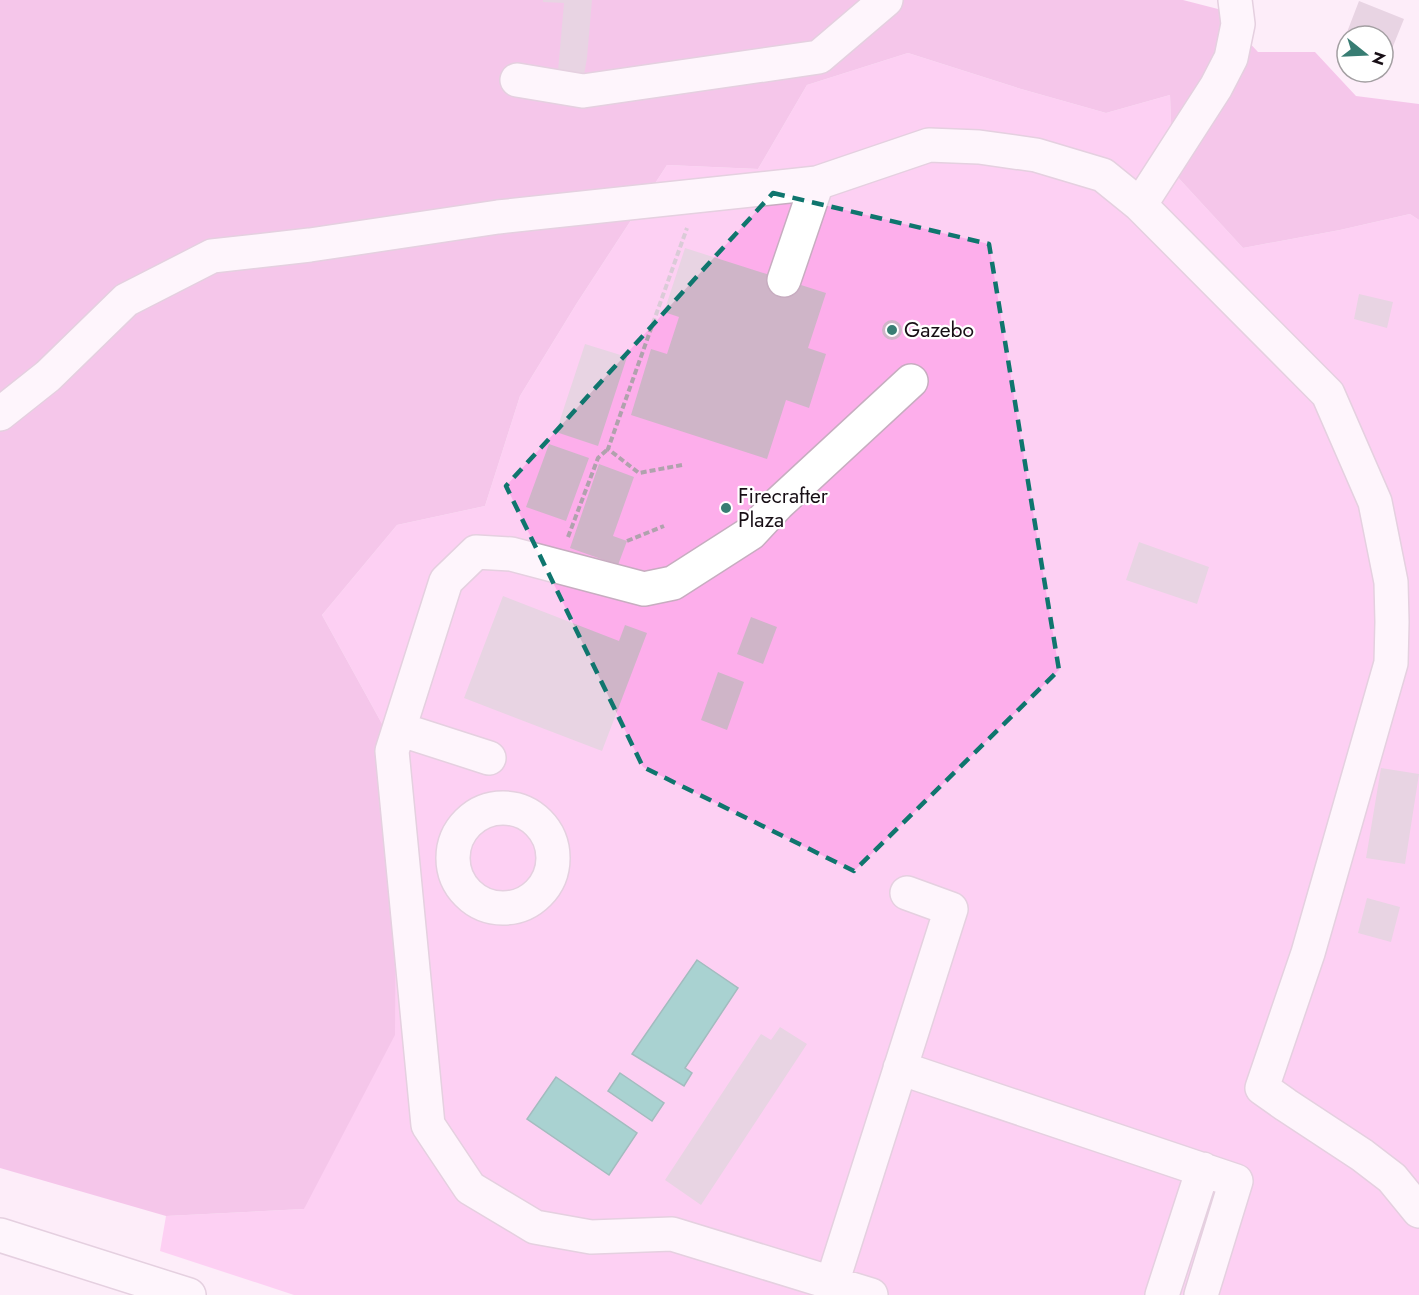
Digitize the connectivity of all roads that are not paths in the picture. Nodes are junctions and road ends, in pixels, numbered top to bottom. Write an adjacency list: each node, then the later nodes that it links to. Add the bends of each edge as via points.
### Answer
1 (886, 0): 3 (street, via 819,57 583,91)
2 (1235, 0): 5 (street, via 1238,24 1231,58)
3 (517, 80)
4 (818, 183): 5 (street, via 929,145 979,147 1036,155 1103,175); 6 (street); 8 (street, via 498,217 212,256 126,300 48,376)
5 (1140, 205): 16 (street, via 1328,394 1375,502 1391,582 1391,663 1308,953 1262,1088 1392,1178)
6 (784, 280)
7 (911, 381): 9 (street, via 751,532 673,583 644,589 511,554 476,552 446,581)
8 (0, 414)
9 (399, 729): 10 (street); 11 (street, via 392,751)
10 (489, 758)
11 (403, 868): 12 (street); 18 (street, via 428,1125 470,1188 535,1227 591,1237 672,1234)
12 (453, 868)
13 (907, 893): 14 (street, via 951,909)
14 (900, 1068): 15 (street); 18 (street)
15 (1203, 1169): 21 (street); 22 (street, via 1236,1181)
16 (1419, 1211)
17 (0, 1235): 19 (street)
18 (832, 1283): 20 (street)
19 (189, 1295)
20 (872, 1295)
21 (1162, 1295)
22 (1201, 1295)

